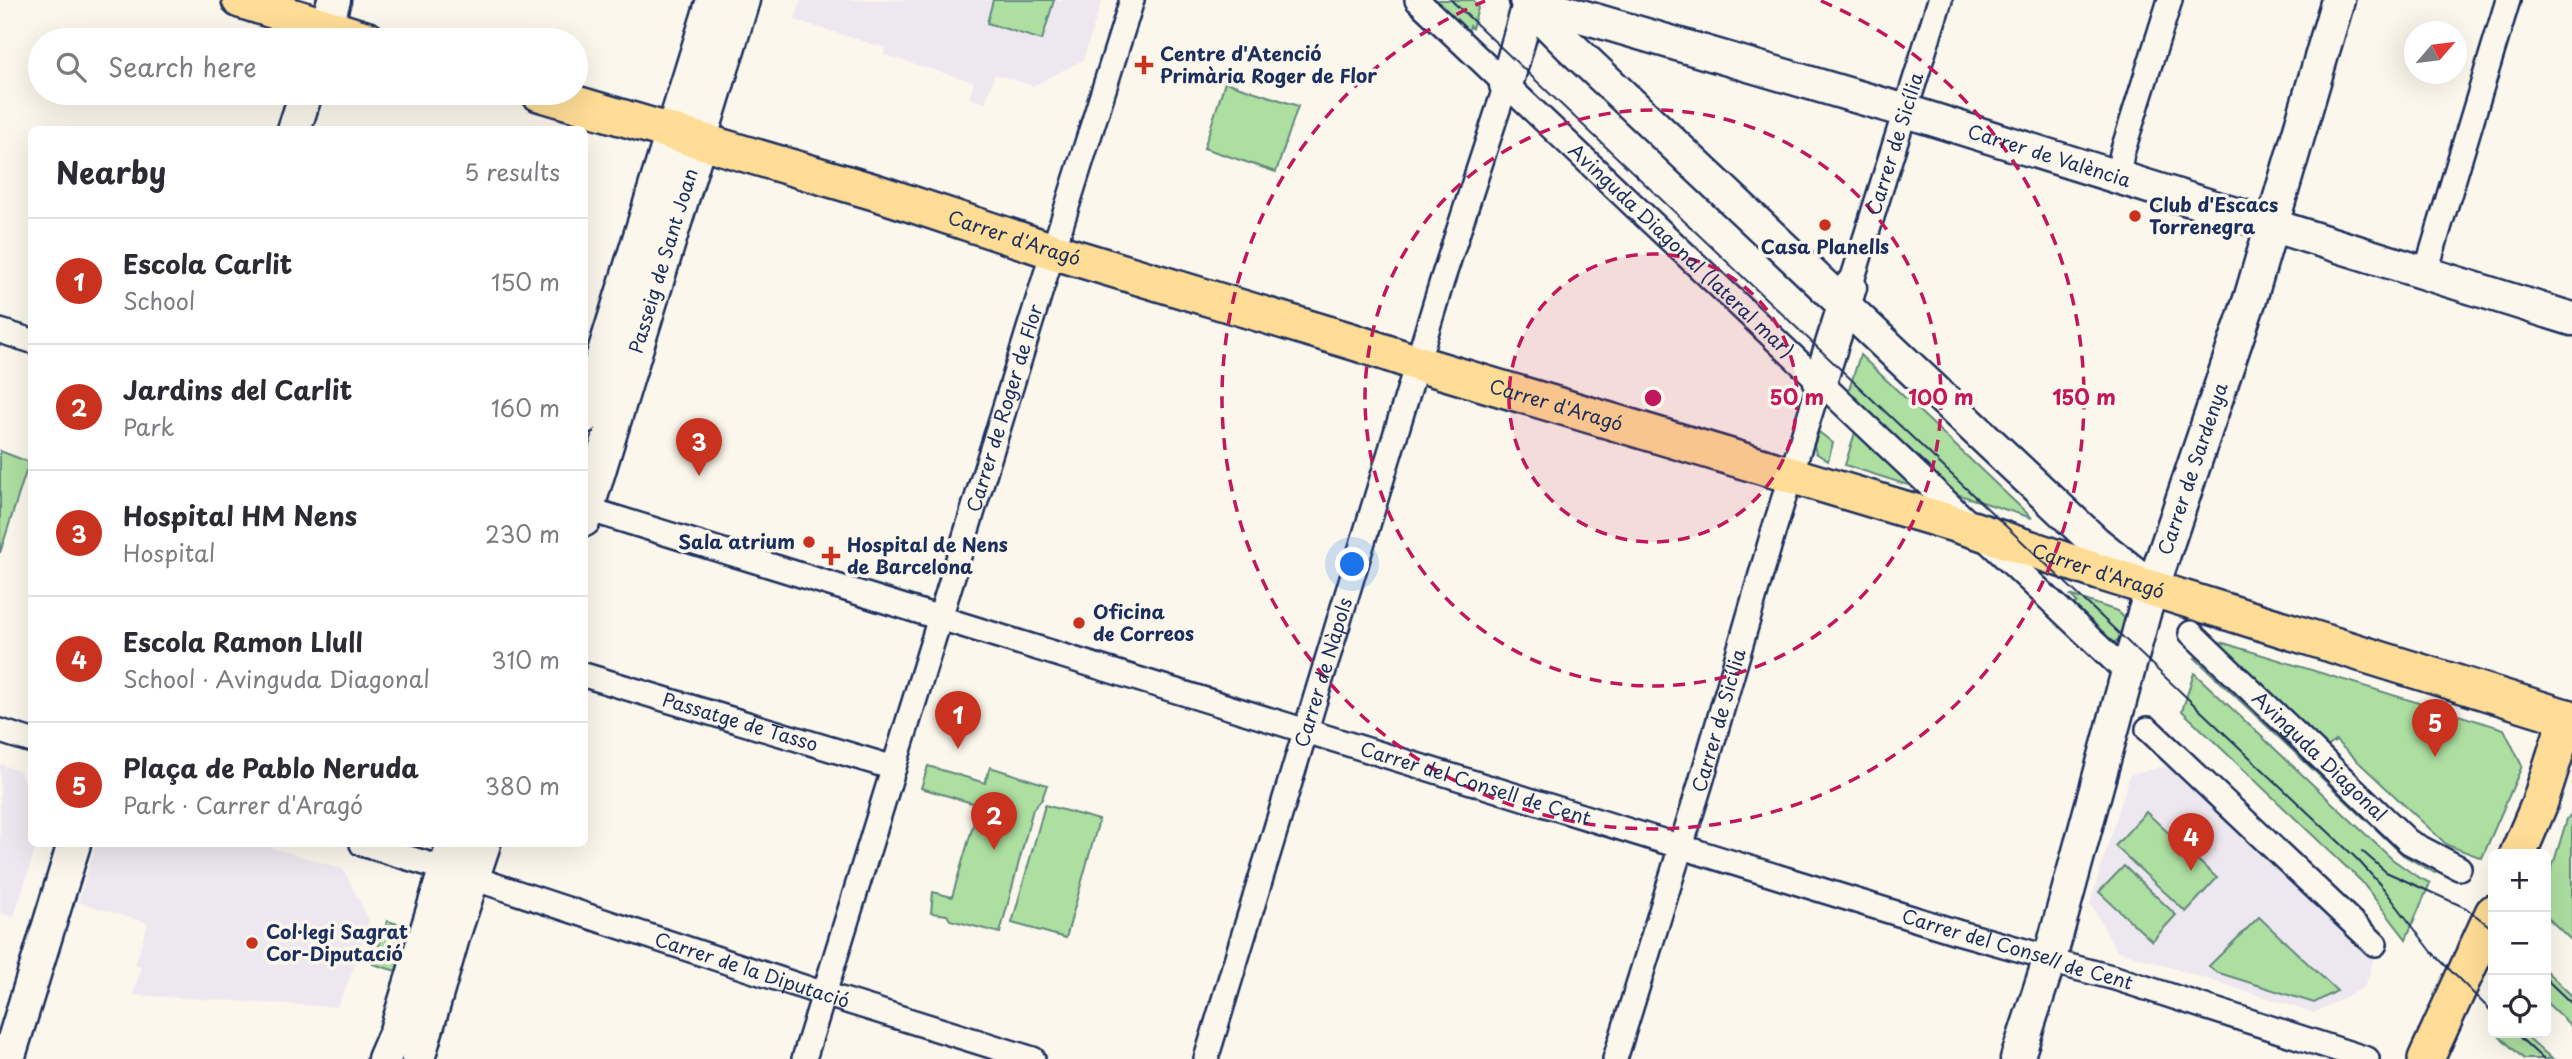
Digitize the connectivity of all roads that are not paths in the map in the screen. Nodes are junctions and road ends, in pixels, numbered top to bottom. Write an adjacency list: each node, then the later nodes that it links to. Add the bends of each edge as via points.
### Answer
1 (240, 0): 11 (main road)
2 (713, 0): 17 (street, Passeig de Sant Joan)
3 (743, 0): 17 (street, Passeig de Sant Joan)
4 (1132, 0): 20 (street, Carrer de Roger de Flor)
5 (1417, 0): 12 (street, Avinguda Diagonal (lateral mar))
6 (1529, 0): 12 (street); 15 (street, Carrer de València); 22 (street, via 1570,46)
7 (1940, 0): 15 (street, Carrer de Sicília)
8 (2171, 0): 18 (street)
9 (2338, 0): 19 (street, Carrer de Sardenya)
10 (2508, 0): 21 (street)
11 (327, 23)
12 (1506, 85): 26 (street, Carrer de Nàpols); 27 (street, Avinguda Diagonal (lateral mar))
13 (302, 105): 16 (street)
14 (580, 105): 17 (main road, Carrer d'Aragó)
15 (1906, 111): 18 (street, Carrer de València); 22 (street, Carrer de Sicília)
16 (295, 126)
17 (686, 137): 20 (main road, Carrer d'Aragó); 28 (street, Passeig de Sant Joan); 30 (street, Passeig de Sant Joan, via 667,247)
18 (2118, 177): 19 (street, Carrer de València)
19 (2273, 225): 21 (street, Carrer de València); 33 (street, Carrer de Sardenya)
20 (1053, 251): 26 (main road, Carrer d'Aragó); 34 (street, Carrer de Roger de Flor)
21 (2423, 272): 23 (street, Carrer de València)
22 (1847, 295): 27 (street); 33 (street, via 2095,542)
23 (2572, 319)
24 (0, 331): 25 (street)
25 (28, 340)
26 (1417, 363): 29 (main road, Carrer d'Aragó); 40 (street, Carrer de Nàpols)
27 (1820, 382): 29 (street, Carrer de Sicília); 32 (street, Avinguda Diagonal (lateral mar))
28 (588, 406)
29 (1791, 476): 32 (main road, Carrer d'Aragó); 44 (street, Carrer de Sicília)
30 (588, 505)
31 (588, 513): 34 (street, Carrer del Consell de Cent)
32 (1976, 530): 33 (main road, Carrer d'Aragó); 36 (street)
33 (2152, 588): 36 (street, Carrer de Sardenya); 38 (main road, Carrer d'Aragó)
34 (941, 617): 40 (street, Carrer del Consell de Cent); 43 (street, Carrer de Roger de Flor)
35 (2191, 633): 50 (street, Avinguda Diagonal, via 2409,842)
36 (2126, 672): 53 (street, Carrer de Sardenya)
37 (588, 676): 43 (street, Passatge de Tasso)
38 (2570, 713): 48 (main road)
39 (2148, 729): 52 (street)
40 (1306, 730): 44 (street, Carrer del Consell de Cent); 60 (street, Carrer de Nàpols)
41 (0, 731): 42 (street)
42 (28, 740)
43 (894, 768): 54 (street, Carrer de Roger de Flor)
44 (1681, 846): 53 (street, Carrer del Consell de Cent); 61 (street, Carrer de Sicília)
45 (73, 847): 55 (street)
46 (376, 847): 49 (street, Carrer de la Diputació)
47 (480, 847): 49 (street)
48 (2520, 849)
49 (457, 864): 54 (street, Carrer de la Diputació); 56 (street); 57 (street)
50 (2459, 867)
51 (2488, 924): 64 (main road)
52 (2375, 944)
53 (2050, 958): 62 (street, Carrer de Sardenya); 63 (street, Carrer del Consell de Cent)
54 (824, 994): 58 (street, Carrer de Roger de Flor); 59 (street, Carrer de la Diputació)
55 (8, 1059)
56 (384, 1059)
57 (418, 1059)
58 (804, 1059)
59 (1033, 1059)
60 (1206, 1059)
61 (1615, 1059)
62 (2017, 1059)
63 (2367, 1059)
64 (2426, 1059)

